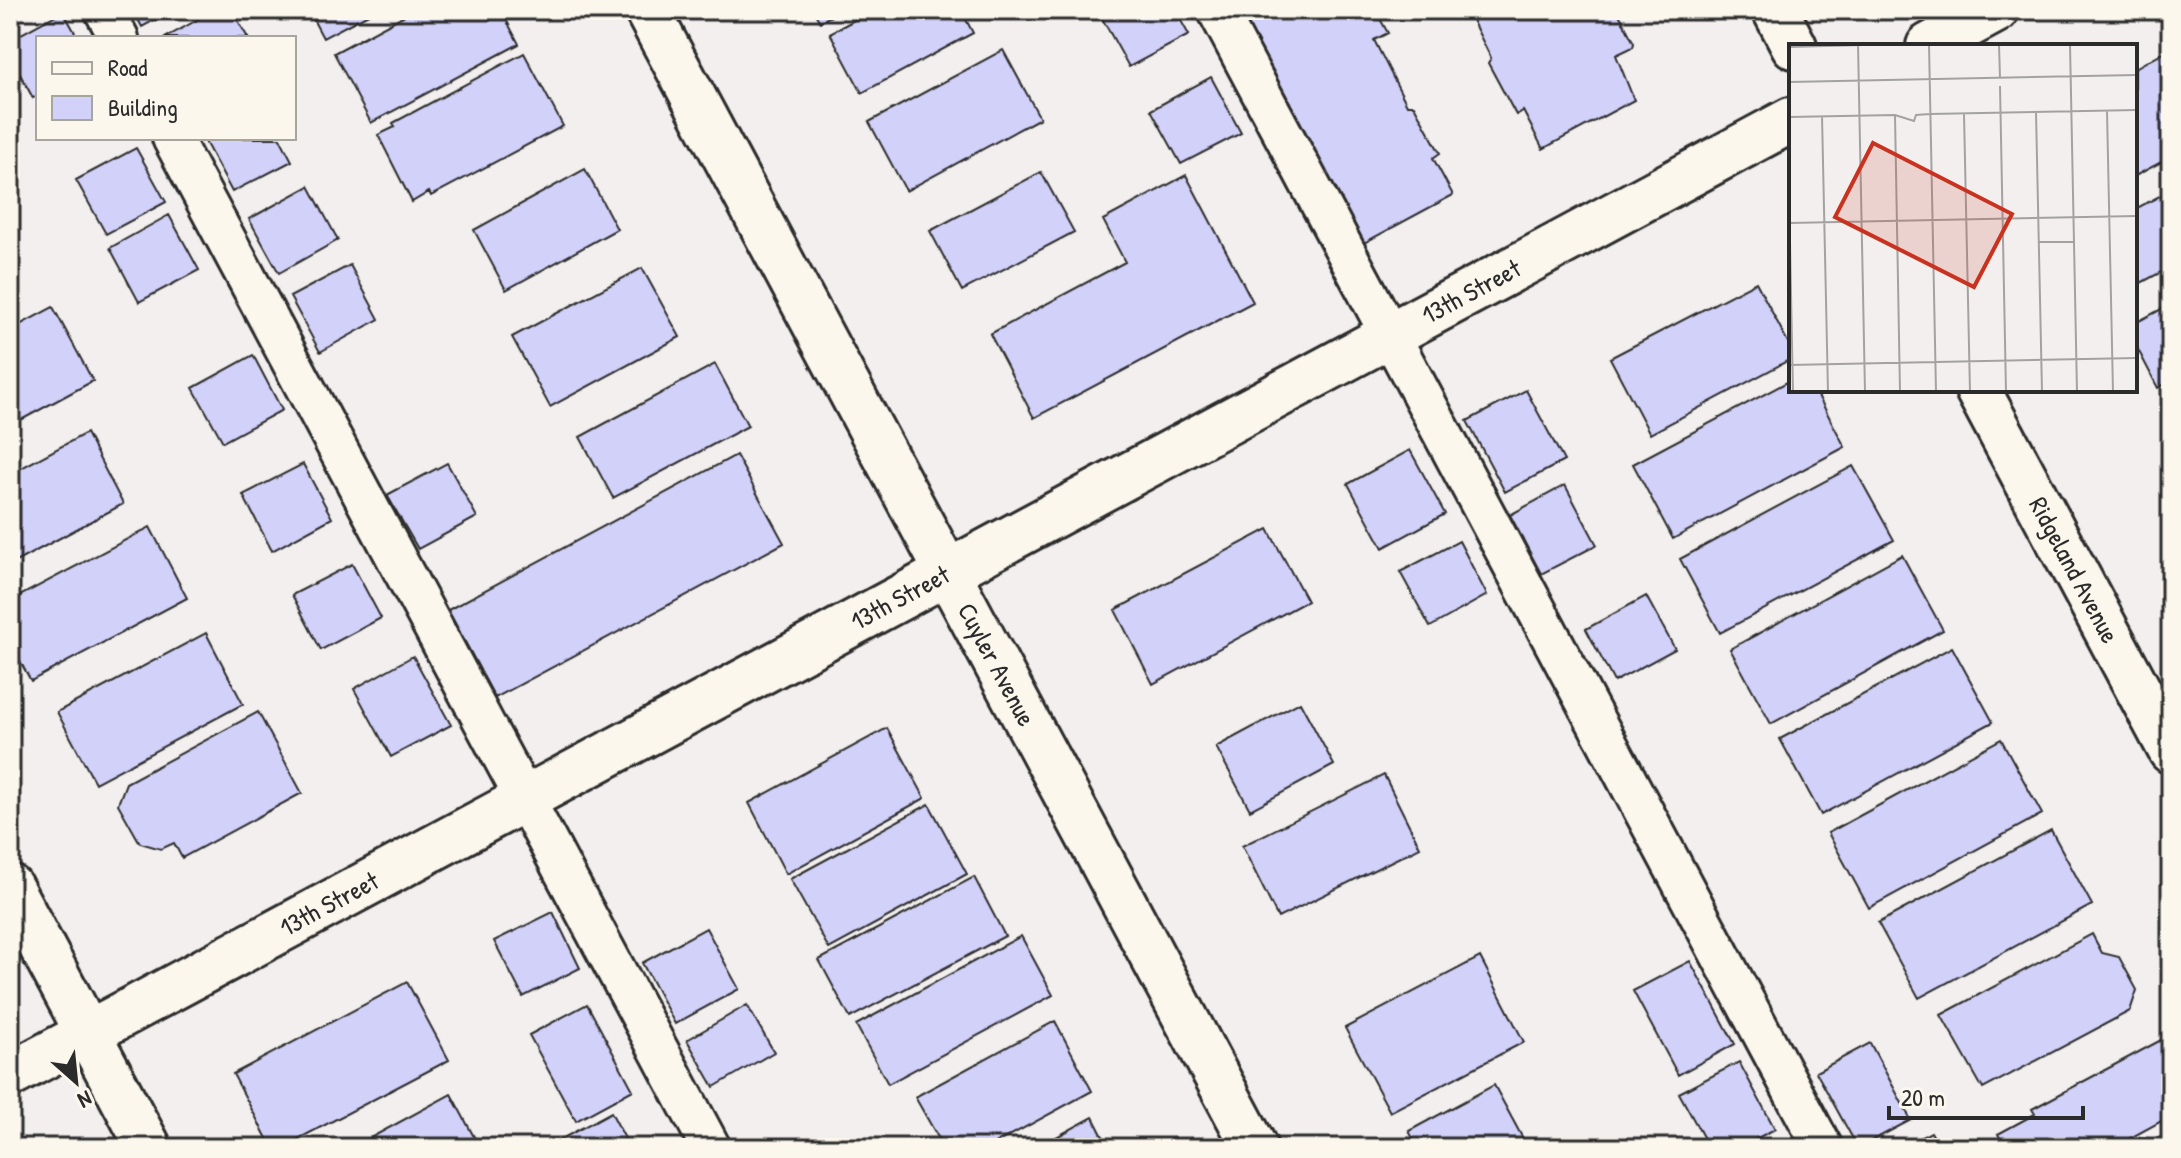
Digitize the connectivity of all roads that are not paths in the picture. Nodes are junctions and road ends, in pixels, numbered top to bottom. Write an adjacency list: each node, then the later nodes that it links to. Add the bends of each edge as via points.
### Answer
1 (104, 10): 6 (lane)
2 (647, 10): 13 (street, Cuyler Avenue)
3 (1217, 10): 11 (lane)
4 (1775, 10): 7 (street)
5 (1996, 10): 8 (street)
6 (118, 36)
7 (1793, 44)
8 (1933, 44)
9 (1789, 121): 11 (street, 13th Street)
10 (173, 140): 15 (lane)
11 (1391, 334): 13 (street, 13th Street); 22 (lane)
12 (1979, 392): 14 (street, Ridgeland Avenue)
13 (947, 572): 15 (street, 13th Street); 21 (street, Cuyler Avenue)
14 (2171, 751)
15 (525, 800): 17 (street, 13th Street); 20 (lane)
16 (10, 887): 17 (street)
17 (88, 1033): 18 (street, 13th Street); 19 (street)
18 (10, 1075)
19 (149, 1148)
20 (711, 1148)
21 (1255, 1148)
22 (1823, 1148)

